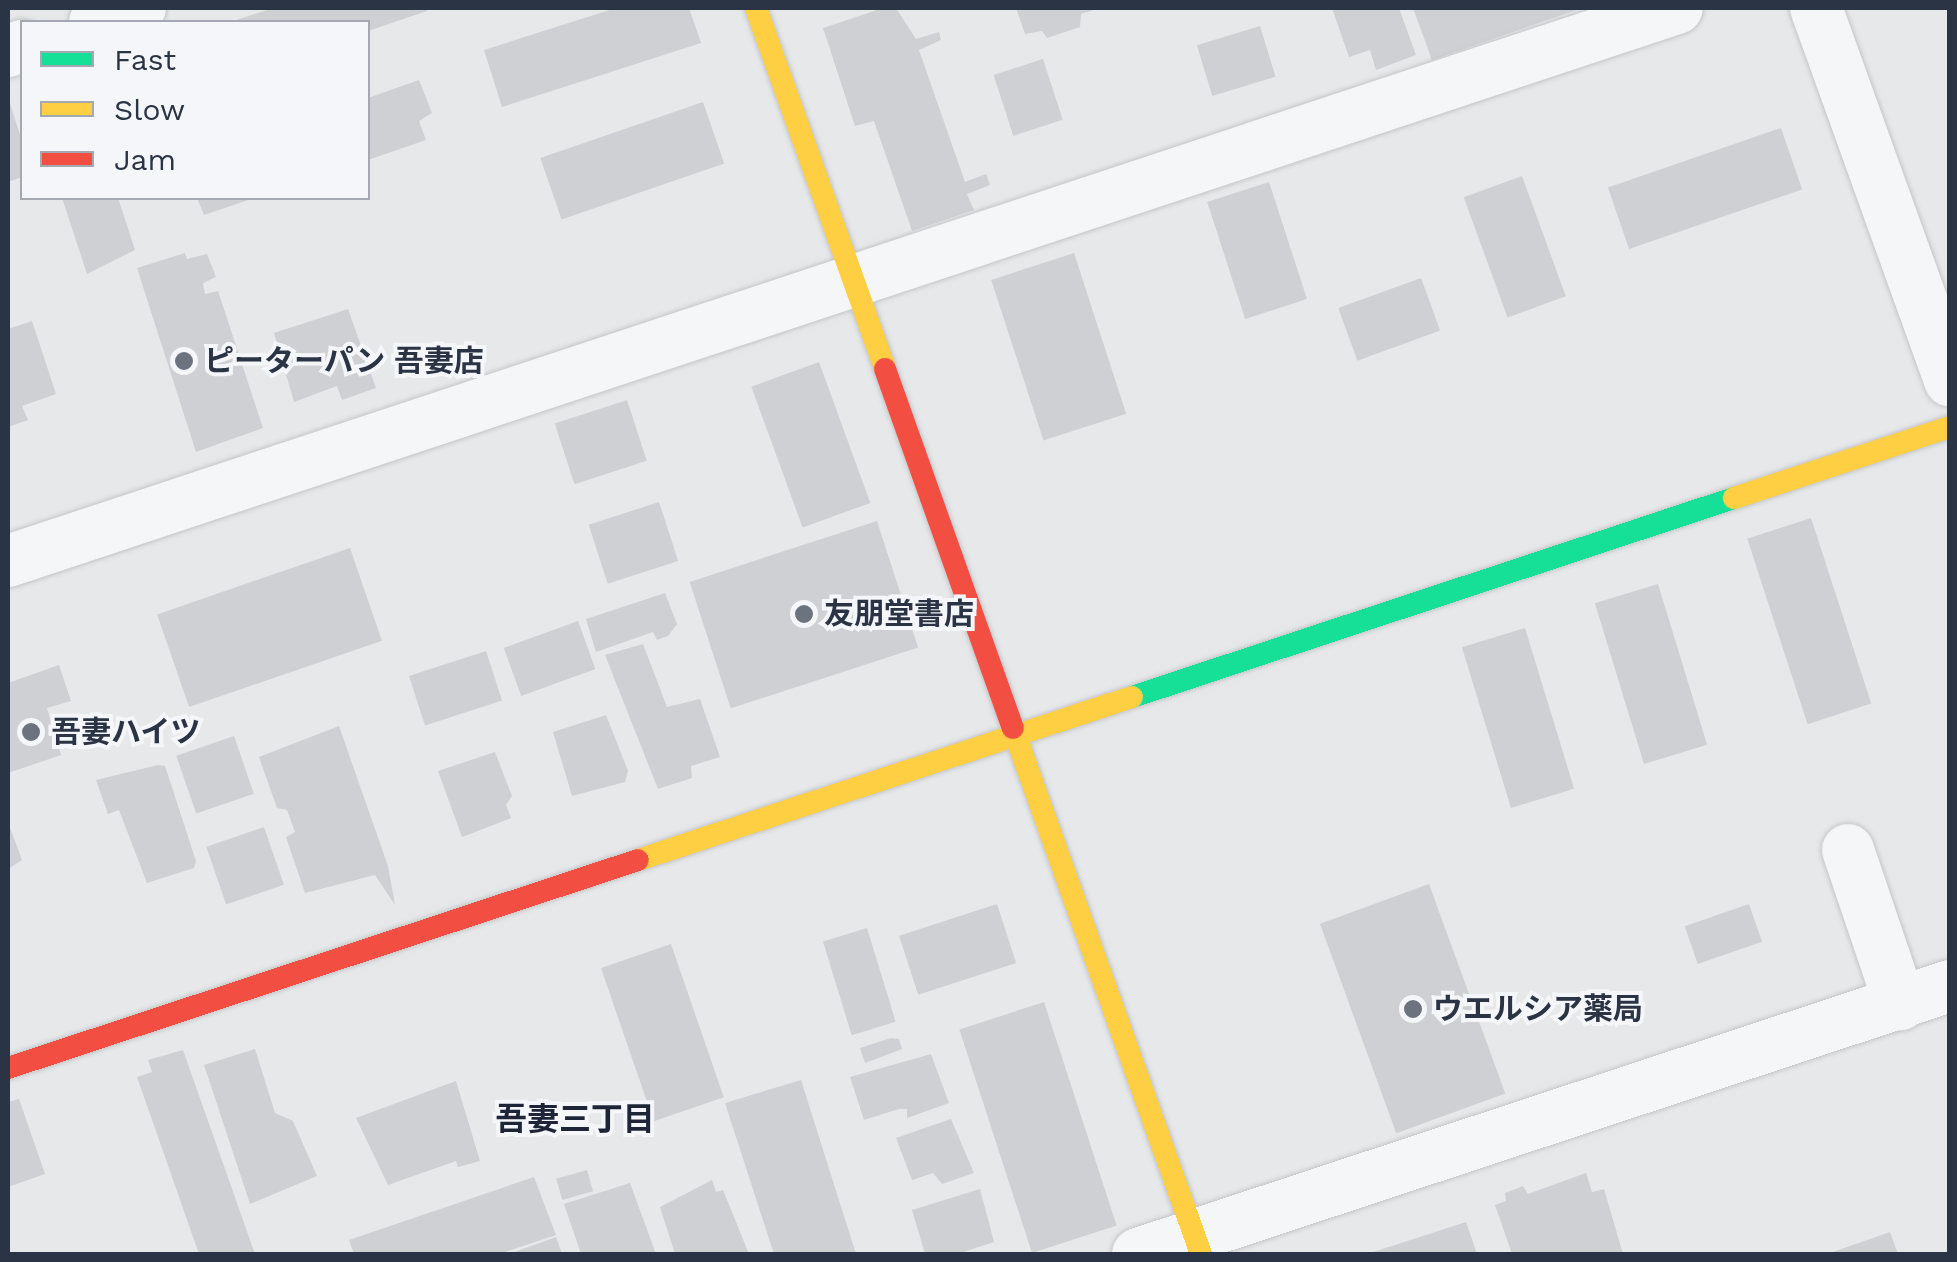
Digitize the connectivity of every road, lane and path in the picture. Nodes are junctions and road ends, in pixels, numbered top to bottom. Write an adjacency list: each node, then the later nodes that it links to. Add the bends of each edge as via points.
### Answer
1 (140, 8): 5 (street)
2 (756, 8): 6 (street)
3 (1677, 8): 6 (street)
4 (1816, 8): 7 (street)
5 (101, 20)
6 (853, 279): 9 (street); 10 (street)
7 (1950, 381)
8 (1950, 426): 10 (street)
9 (8, 562)
10 (1016, 737): 14 (street); 15 (street)
11 (1848, 850): 13 (street)
12 (1950, 986): 13 (street)
13 (1900, 1004): 15 (street)
14 (8, 1068)
15 (1198, 1245): 16 (street)
16 (1138, 1254)

